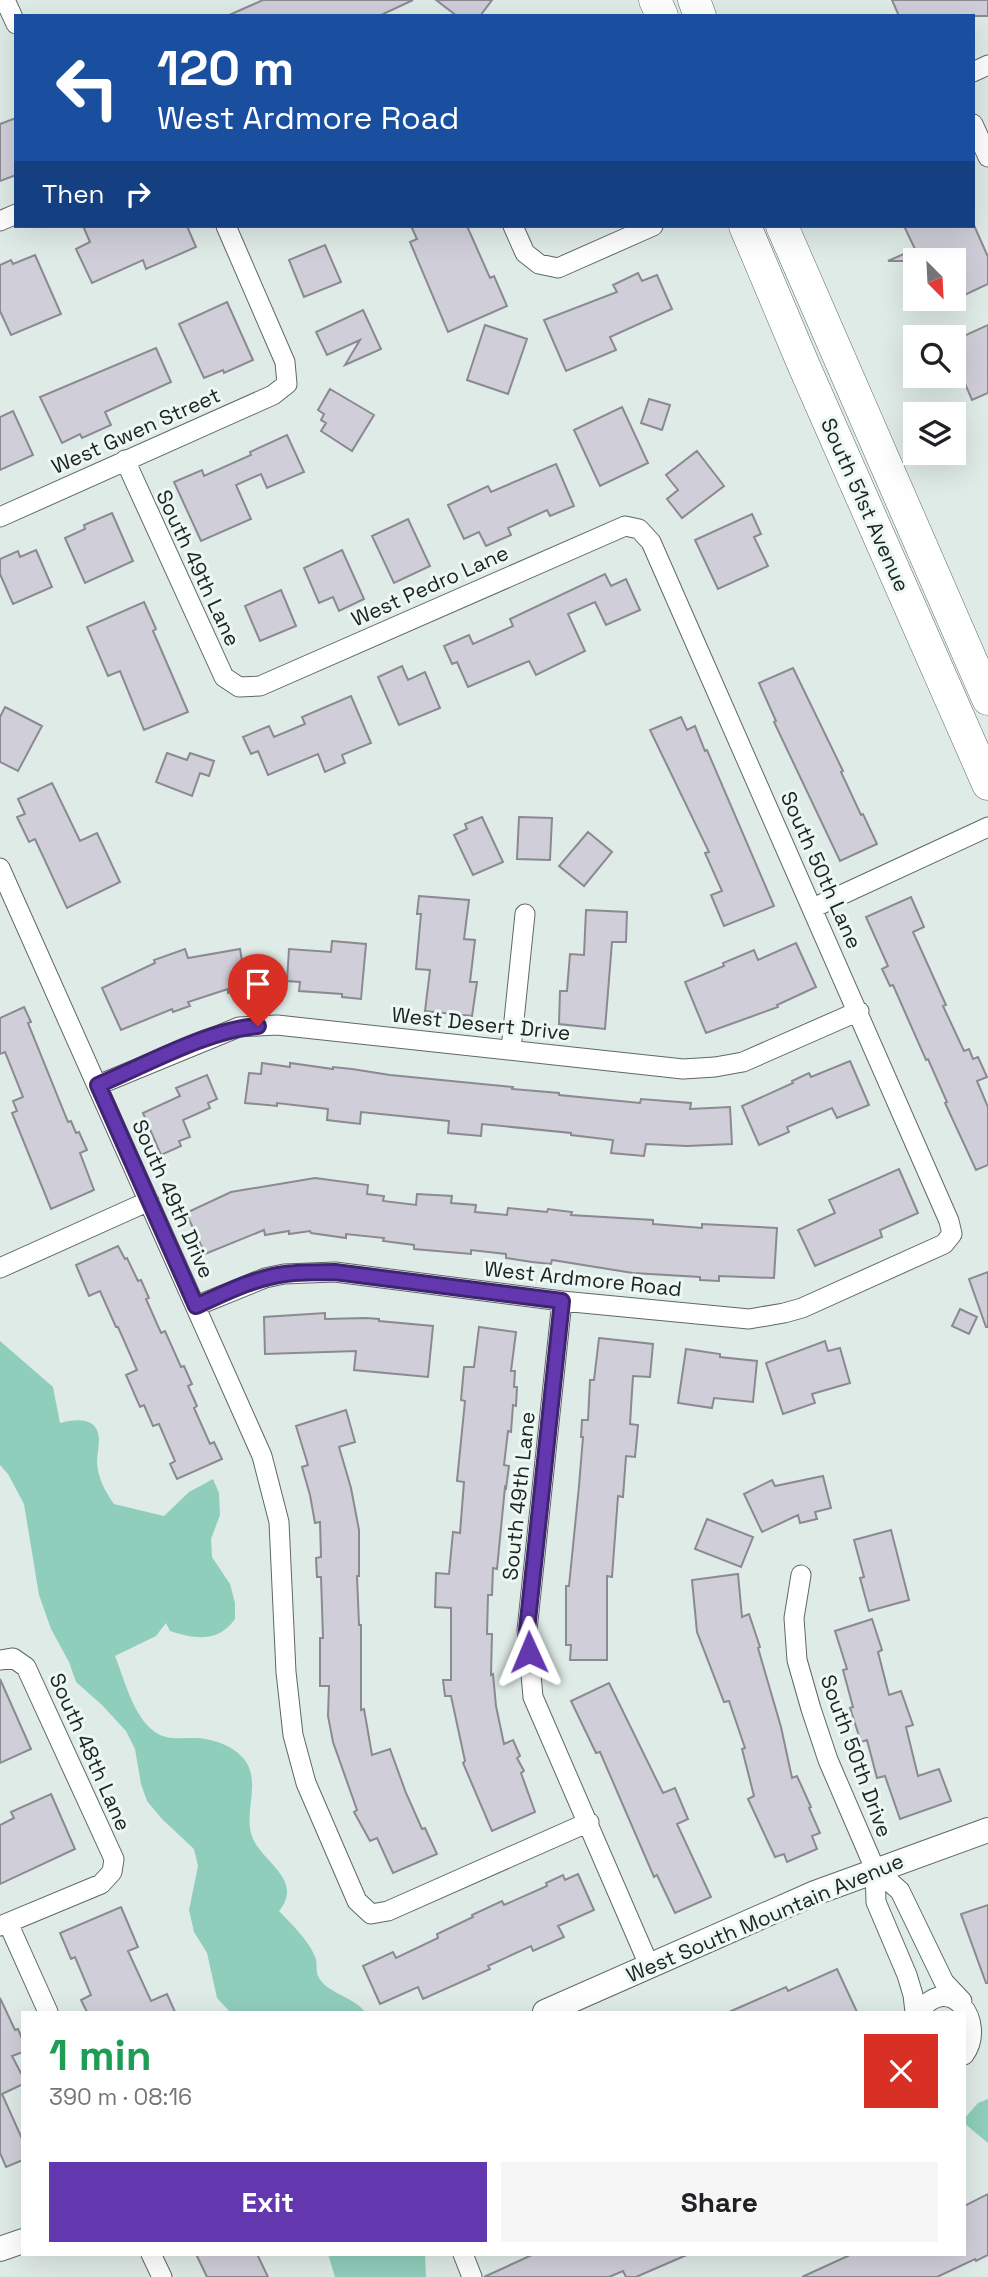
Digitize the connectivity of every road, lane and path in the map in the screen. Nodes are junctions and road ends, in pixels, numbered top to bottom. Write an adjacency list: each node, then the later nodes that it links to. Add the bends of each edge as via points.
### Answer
1 (5, 0): 2 (street)
2 (14, 20)
3 (975, 128): 4 (street)
4 (988, 157)
5 (227, 228): 10 (street, West Gwen Street, via 285,362 287,384 274,395)
6 (514, 228): 7 (street, via 525,253 539,264 558,268)
7 (648, 228)
8 (746, 228): 15 (main road, South 51st Avenue)
9 (783, 228): 14 (main road, South 51st Avenue)
10 (125, 460): 11 (street, West Gwen Street); 13 (street, South 49th Lane, via 224,677)
11 (0, 517)
12 (639, 529): 13 (street, West Pedro Lane, via 625,526 260,685); 18 (street, South 50th Lane, via 651,542)
13 (239, 687)
14 (988, 699)
15 (988, 784)
16 (988, 827): 18 (street)
17 (0, 868): 22 (street, South 49th Drive)
18 (813, 908): 20 (street, South 50th Lane)
19 (525, 914): 21 (street)
20 (859, 1012): 21 (street, West Desert Drive, via 743,1062 715,1067 661,1067); 24 (street, South 50th Lane)
21 (511, 1049): 22 (street, West Desert Drive, via 278,1025 239,1027)
22 (98, 1085): 23 (street, South 49th Drive)
23 (149, 1201): 25 (street); 27 (street, South 49th Drive)
24 (952, 1234): 26 (street, West Ardmore Road, via 944,1244 904,1263 802,1308 767,1317)
25 (0, 1268)
26 (562, 1301): 27 (street, West Ardmore Road, via 311,1272 265,1278); 30 (street, South 49th Lane, via 527,1630 533,1697)
27 (196, 1306): 30 (street, South 49th Drive, via 272,1488 279,1522 293,1735 306,1783 357,1901 371,1914 388,1911)
28 (802, 1575): 32 (street, South 50th Drive, via 794,1618 797,1660 828,1760)
29 (6, 1659): 33 (street, South 48th Lane, via 26,1667 114,1859 112,1872 101,1884)
30 (589, 1822): 34 (street, South 49th Lane)
31 (988, 1830): 32 (street, West South Mountain Avenue)
32 (875, 1869): 34 (street, West South Mountain Avenue); 35 (street, South 50th Drive, via 900,1891 944,1982); 38 (street, South 50th Drive, via 876,1902)
33 (4, 1925): 36 (street)
34 (649, 1965): 37 (street, West South Mountain Avenue)
35 (962, 2001): 39 (street, via 938,1998); 40 (street, South 50th Drive)
36 (47, 2011)
37 (547, 2011)
38 (917, 2011)
39 (918, 2011)
40 (982, 2014): 41 (street, via 979,2034)
41 (966, 2053)
42 (21, 2242): 43 (street)
43 (0, 2249)
44 (152, 2256): 46 (street)
45 (464, 2256): 47 (street)
46 (162, 2277)
47 (472, 2277)

